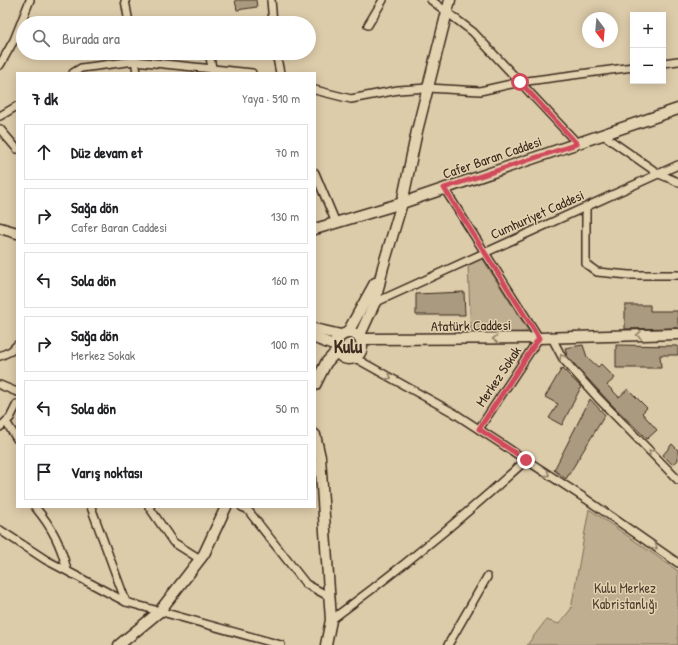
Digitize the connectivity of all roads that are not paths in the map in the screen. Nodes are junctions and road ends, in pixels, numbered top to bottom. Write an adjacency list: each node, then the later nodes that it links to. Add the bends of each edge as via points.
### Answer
1 (125, 0): 9 (street)
2 (271, 0): 10 (street)
3 (383, 0): 11 (street)
4 (431, 0): 7 (street)
5 (450, 0): 7 (street)
6 (27, 1): 8 (street)
7 (447, 12): 25 (street, via 472,32); 26 (street)
8 (22, 16)
9 (128, 16)
10 (272, 16)
11 (368, 25)
12 (16, 34): 18 (street)
13 (211, 60): 20 (street)
14 (277, 60): 24 (street)
15 (135, 61): 20 (street); 21 (street, via 81,68); 22 (street)
16 (678, 61): 17 (street)
17 (666, 63)
18 (0, 65)
19 (630, 67): 25 (street)
20 (213, 71): 23 (street)
21 (75, 72)
22 (137, 72)
23 (232, 72)
24 (280, 72)
25 (520, 82): 26 (street, via 480,91); 33 (street)
26 (428, 88): 27 (street, via 398,90 351,99); 40 (street)
27 (316, 90)
28 (16, 107): 30 (street)
29 (678, 109): 32 (street, Cafer Baran Caddesi)
30 (0, 116)
31 (0, 129): 34 (street)
32 (603, 135): 33 (street, Cafer Baran Caddesi); 36 (street)
33 (577, 144): 39 (street, Cafer Baran Caddesi)
34 (16, 147)
35 (678, 165): 36 (street, Cumhuriyet Caddesi)
36 (659, 174): 38 (street); 41 (street, Cumhuriyet Caddesi)
37 (316, 175): 42 (street)
38 (678, 182)
39 (444, 188): 40 (street, Cafer Baran Caddesi); 46 (street)
40 (402, 203): 42 (street, Cafer Baran Caddesi); 47 (street)
41 (586, 207): 46 (street, Cumhuriyet Caddesi); 48 (street, via 586,264 597,272)
42 (336, 223): 44 (street, Cafer Baran Caddesi)
43 (0, 228): 45 (street)
44 (316, 229)
45 (16, 233)
46 (484, 252): 49 (street, Cumhuriyet Caddesi); 56 (street)
47 (383, 267): 49 (street); 50 (street)
48 (678, 275)
49 (375, 302): 50 (street, Cumhuriyet Caddesi); 55 (street)
50 (363, 308): 52 (street)
51 (316, 329): 52 (street)
52 (345, 334): 55 (street); 59 (street, via 337,340)
53 (678, 334): 57 (street, Atatürk Caddesi, one-way to 57)
54 (316, 338): 59 (street)
55 (360, 338): 56 (street, Atatürk Caddesi, one-way to 55); 61 (street, via 362,348)
56 (539, 338): 57 (street, Atatürk Caddesi); 68 (street, Merkez Sokak)
57 (552, 338): 72 (street, one-way to 57, via 568,365)
58 (16, 346): 60 (street)
59 (337, 348): 61 (street, via 346,358); 62 (street)
60 (0, 356)
61 (355, 358): 68 (street, one-way to 68)
62 (316, 383)
63 (0, 385): 64 (street)
64 (16, 392)
65 (16, 406): 66 (street)
66 (6, 422): 67 (street); 69 (street)
67 (0, 427)
68 (479, 429): 71 (street)
69 (16, 437)
70 (316, 439): 83 (street, via 320,457)
71 (526, 460): 80 (street, one-way to 80); 86 (street, via 398,570)
72 (678, 478)
73 (36, 508): 81 (street, via 54,531 62,548)
74 (91, 508): 84 (street)
75 (151, 508): 79 (street, via 173,542)
76 (226, 508): 79 (street)
77 (244, 508): 83 (street, via 306,584)
78 (0, 530): 81 (street, via 46,560)
79 (200, 559): 85 (street)
80 (678, 563)
81 (67, 570): 84 (street)
82 (487, 577): 90 (street)
83 (330, 597): 86 (street)
84 (126, 602): 85 (street)
85 (159, 612): 87 (street); 88 (street)
86 (331, 620): 89 (street)
87 (119, 645)
88 (281, 645)
89 (326, 645)
90 (448, 645)

